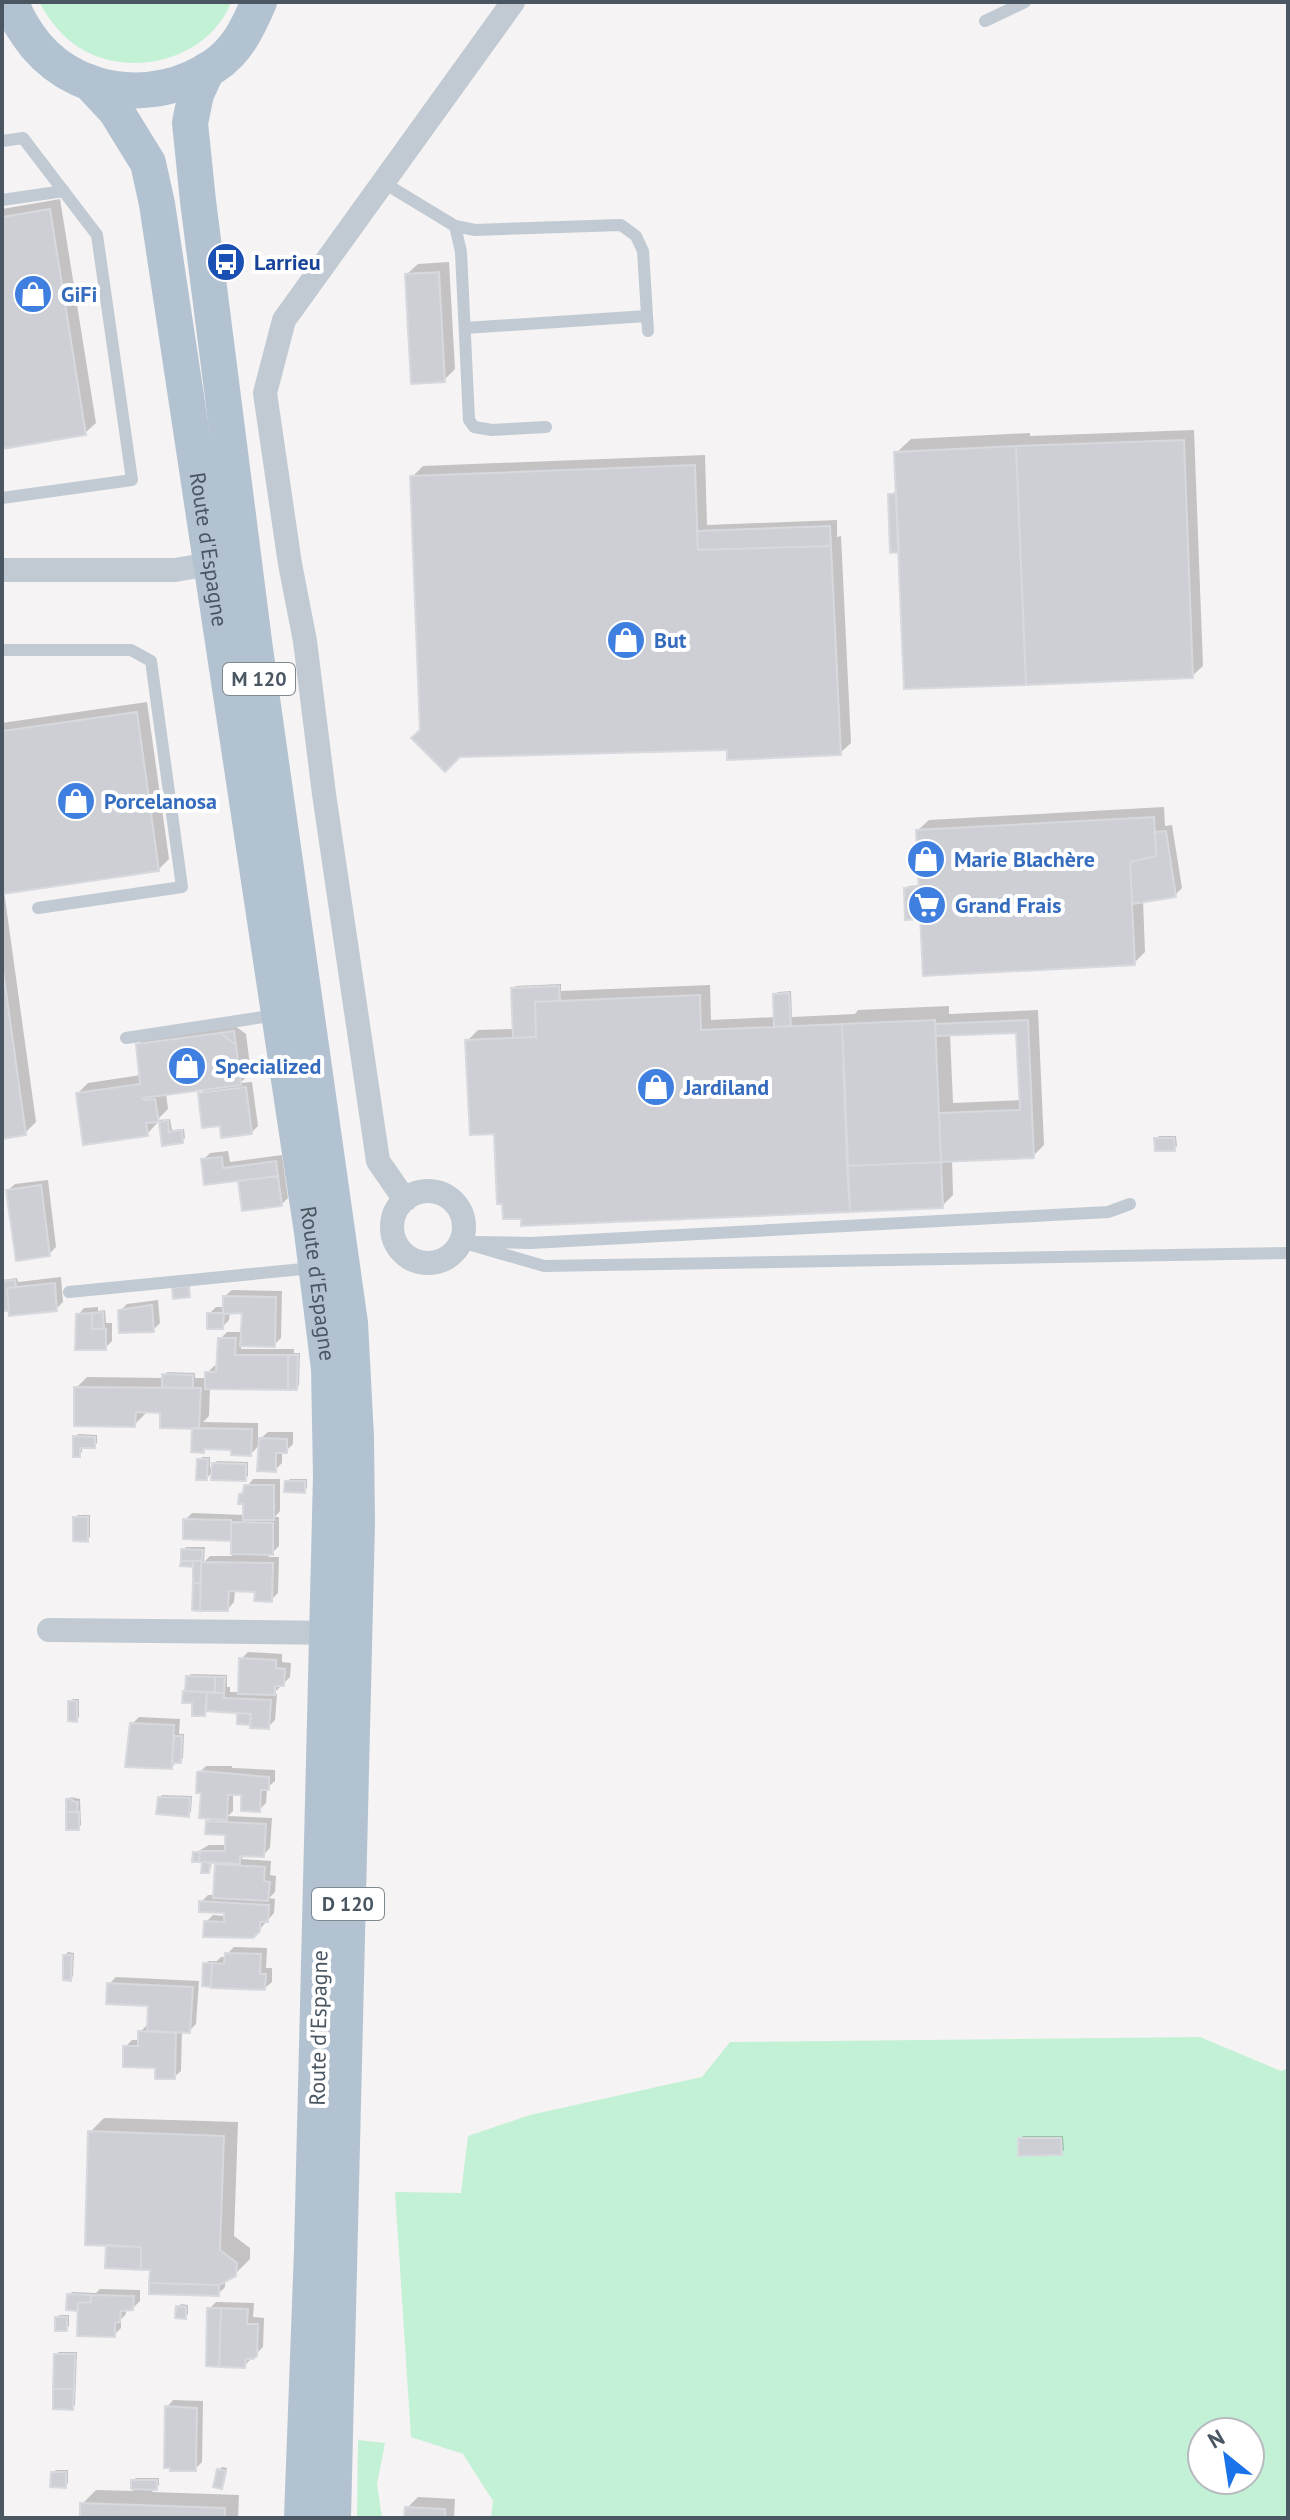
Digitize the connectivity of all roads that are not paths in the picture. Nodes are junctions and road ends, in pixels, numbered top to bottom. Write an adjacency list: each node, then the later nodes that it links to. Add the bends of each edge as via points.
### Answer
1 (259, 2): 6 (main road, via 243,39)
2 (513, 2): 9 (street)
3 (1025, 2): 5 (lane)
4 (9, 7): 7 (main road, via 38,49)
5 (985, 21)
6 (207, 70): 7 (main road, via 148,91 118,91); 28 (main road, Route d'Espagne / M 120, via 190,123)
7 (89, 82): 18 (main road, Route d'Espagne / M 120, via 116,111 148,163)
8 (2, 141): 10 (lane, via 23,138)
9 (384, 183): 12 (lane); 24 (street, via 284,320 265,393 378,1161)
10 (64, 191): 11 (lane); 17 (lane, via 97,235 132,480)
11 (2, 200)
12 (455, 226): 13 (lane, via 475,230 621,225 636,236 643,251); 14 (lane)
13 (647, 316): 14 (lane); 15 (lane)
14 (465, 328): 16 (lane, via 469,420 474,427)
15 (648, 331)
16 (546, 427)
17 (2, 498)
18 (210, 564): 19 (street, via 175,570); 22 (main road, Route d'Espagne / M 120)
19 (2, 570)
20 (2, 650): 21 (lane, via 131,650 151,661 182,887)
21 (38, 908)
22 (279, 1015): 23 (lane); 28 (main road, Route d'Espagne / M 120)
23 (126, 1038)
24 (405, 1200): 26 (street, via 431,1191 455,1203 462,1215); 26 (street, via 392,1228 406,1256 437,1262)
25 (1130, 1204): 26 (lane, via 1092,1213 531,1243)
26 (461, 1242): 27 (lane, via 544,1266)
27 (1288, 1253)
28 (327, 1283): 29 (lane); 31 (main road, Route d'Espagne / D 120, via 350,1323 356,1437)
29 (69, 1292)
30 (49, 1630): 31 (street)
31 (341, 1633): 32 (main road, Route d'Espagne / D 120); 33 (main road, Route d'Espagne / D 120)
32 (302, 2518)
33 (333, 2518)

